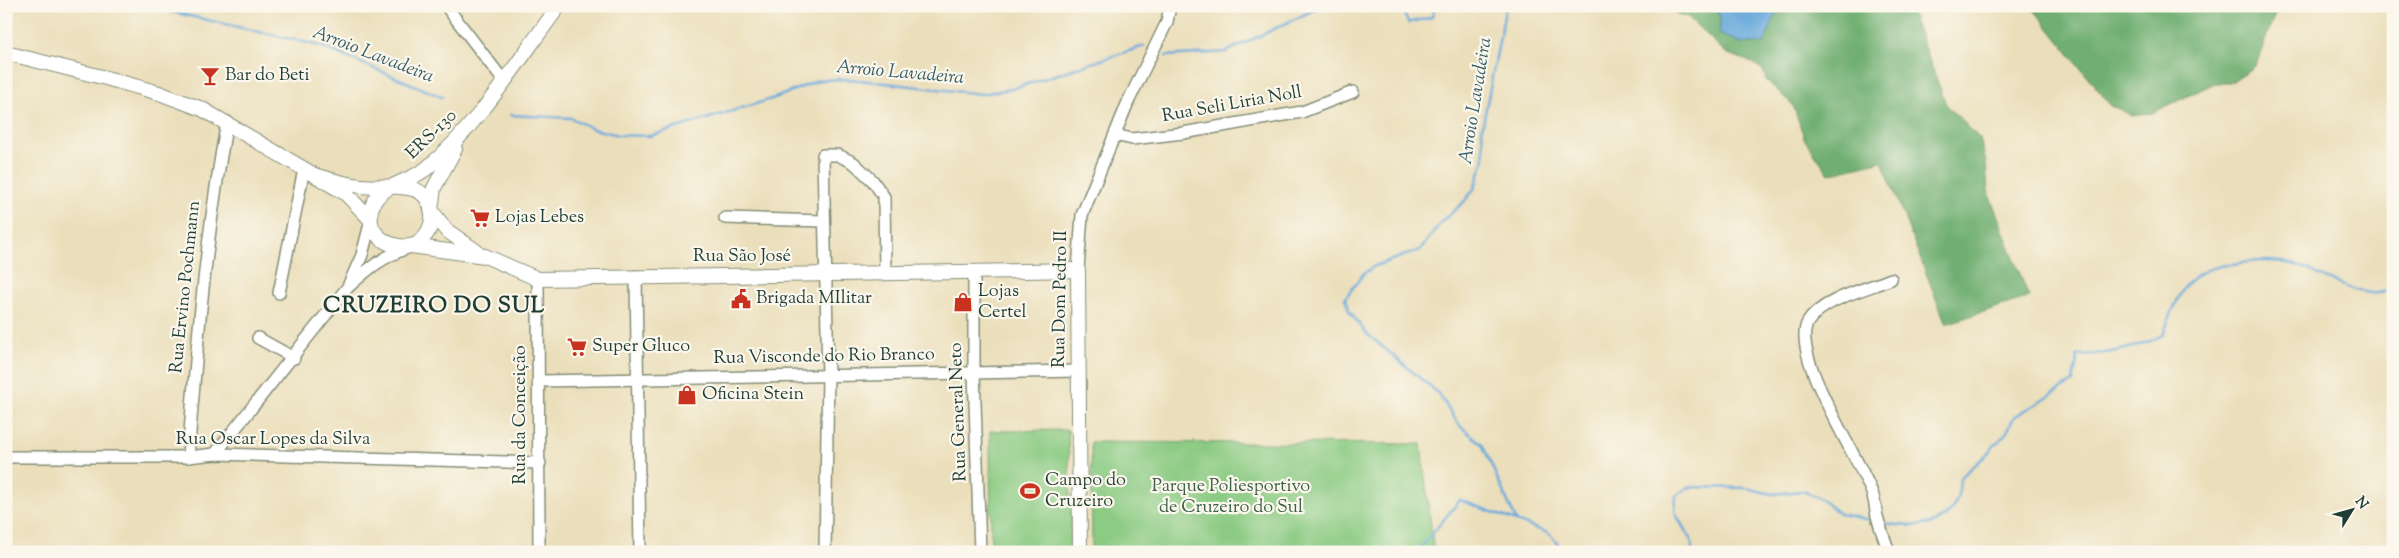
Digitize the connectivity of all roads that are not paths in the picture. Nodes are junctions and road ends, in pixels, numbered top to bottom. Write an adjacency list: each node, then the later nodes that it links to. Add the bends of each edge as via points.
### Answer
1 (446, 6): 5 (street)
2 (559, 6): 5 (main road, ERS-130)
3 (1170, 6): 9 (street, Rua Dom Pedro II, via 1166,22)
4 (6, 53): 8 (main road, via 158,93)
5 (503, 80): 7 (main road, ERS-130)
6 (1353, 92): 9 (street, Rua Seli Liria Noll, via 1302,112 1183,133 1132,139)
7 (474, 120): 12 (main road, ERS-130, via 438,159); 13 (main road, ERS-130, via 441,171 434,188)
8 (226, 122): 10 (main road); 37 (street, Rua Ervino Pochmann, via 201,287)
9 (1115, 136): 19 (street, Rua Dom Pedro II, via 1082,215)
10 (304, 169): 11 (main road); 27 (street)
11 (318, 176): 12 (main road, via 365,187); 15 (main road, via 345,193)
12 (396, 186): 13 (main road, via 418,191); 15 (main road, via 384,191 375,201)
13 (431, 210): 17 (main road, via 431,223 426,235); 18 (main road, via 455,238)
14 (725, 218): 16 (street)
15 (371, 220): 17 (main road, via 376,234 388,244 403,248); 26 (street, via 362,255)
16 (823, 221): 21 (street, via 823,155 838,155 873,180 884,197); 22 (street)
17 (411, 246): 18 (main road, Rua São José); 26 (street, via 385,256)
18 (486, 256): 24 (main road, Rua São José)
19 (1078, 270): 20 (main road, Rua São José); 31 (main road, Rua Dom Pedro II)
20 (974, 272): 21 (main road, Rua São José); 30 (street, Rua General Neto)
21 (885, 274): 22 (main road, Rua São José)
22 (824, 275): 23 (main road, Rua São José); 32 (street)
23 (636, 276): 24 (main road, Rua São José); 33 (street)
24 (538, 279): 34 (street, Rua da Conceição)
25 (1891, 279): 44 (street, via 1826,304 1808,322 1804,332 1804,342 1818,386 1873,494)
26 (348, 288): 29 (street)
27 (280, 293)
28 (258, 338): 29 (street)
29 (294, 358): 35 (street)
30 (974, 372): 31 (street, Rua Visconde do Rio Branco); 32 (street, Rua Visconde do Rio Branco); 42 (street, Rua General Neto)
31 (1078, 372): 43 (main road, Rua Dom Pedro II)
32 (828, 375): 33 (street, Rua Visconde do Rio Branco); 41 (street)
33 (637, 378): 34 (street, Rua Visconde do Rio Branco); 40 (street)
34 (540, 381): 38 (street, Rua da Conceição)
35 (216, 454): 37 (street, Rua Oscar Lopes da Silva); 38 (street, Rua Oscar Lopes da Silva)
36 (6, 457): 37 (street, Rua Oscar Lopes da Silva)
37 (188, 457)
38 (540, 463): 39 (street, Rua da Conceição)
39 (539, 552)
40 (640, 552)
41 (825, 552)
42 (980, 552)
43 (1080, 552)
44 (1889, 552)

